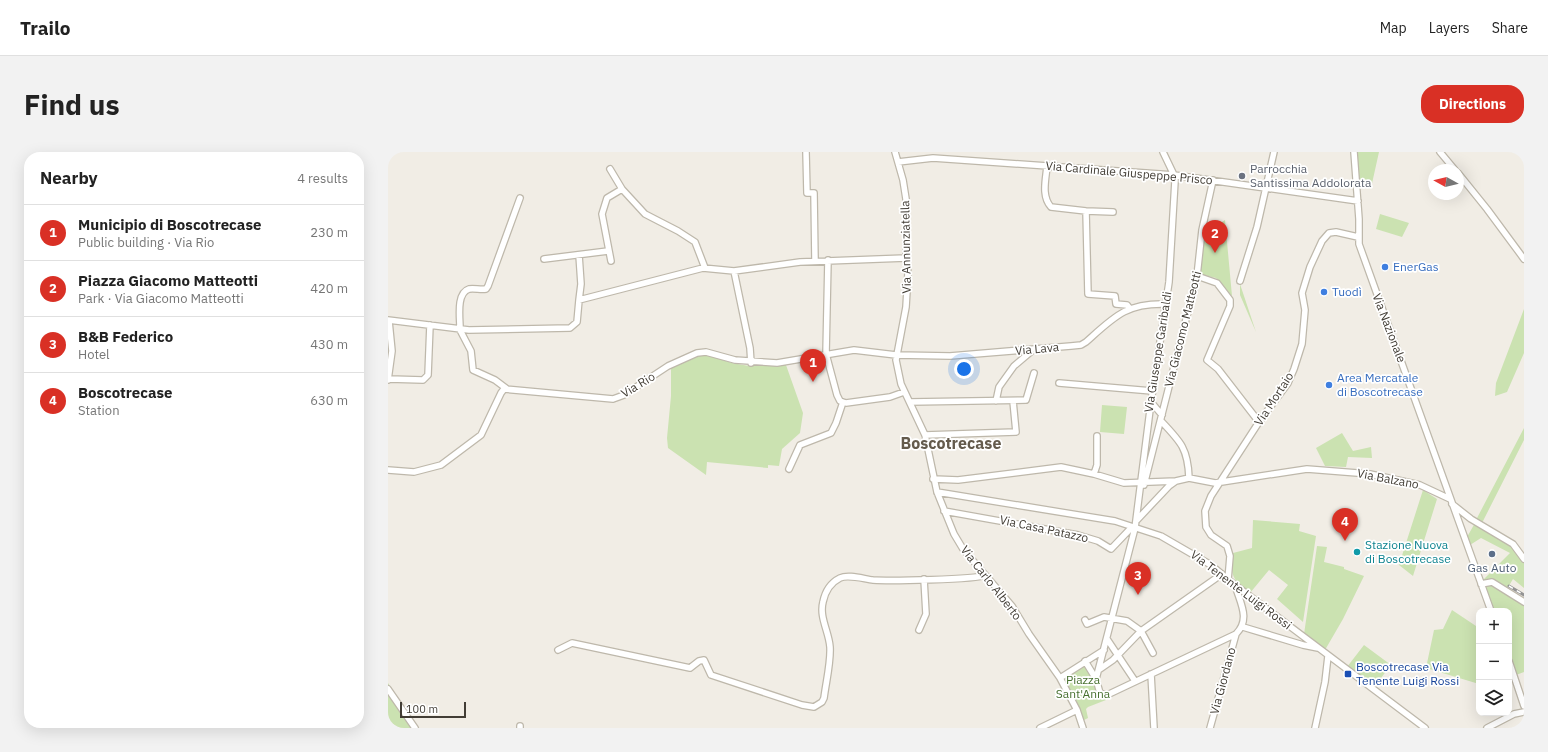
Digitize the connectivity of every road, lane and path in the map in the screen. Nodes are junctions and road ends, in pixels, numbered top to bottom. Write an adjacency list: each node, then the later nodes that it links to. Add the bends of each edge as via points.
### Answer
1 (806, 152): 27 (street, via 807,193 814,193)
2 (895, 152): 7 (street, Via Annunziatella)
3 (1163, 152): 11 (street)
4 (1274, 152): 15 (street)
5 (1354, 152): 17 (street, Via Nazionale)
6 (1440, 152): 8 (street)
7 (898, 162): 9 (street, Via Cardinale Giuspeppe Prisco, via 933,158); 23 (street, Via Annunziatella, via 906,207)
8 (1450, 164)
9 (1047, 166): 11 (street, Via Cardinale Giuspeppe Prisco); 18 (street, via 1044,192 1048,204 1051,207)
10 (610, 169): 14 (street)
11 (1174, 175): 12 (street, Via Cardinale Giuspeppe Prisco); 34 (street, Via Giuseppe Garibaldi, via 1169,282)
12 (1212, 180): 15 (street, Via Cardinale Giuspeppe Prisco); 31 (street, Via Giacomo Matteotti, via 1202,230)
13 (1464, 180): 25 (street)
14 (622, 189): 21 (street, via 607,198 603,207); 29 (street, via 645,214 695,242)
15 (1266, 189): 17 (street, Via Cardinale Giuspeppe Prisco); 32 (street, via 1250,255)
16 (520, 198): 38 (street, via 488,286 486,289 469,290 463,294 460,304)
17 (1358, 201): 20 (street, Via Nazionale)
18 (1086, 211): 19 (street); 35 (street, via 1088,294 1115,296 1116,304 1127,305)
19 (1113, 212)
20 (1358, 237): 55 (street, Via Mortaio, via 1336,232 1329,233 1322,241 1302,293 1305,310 1302,344 1294,369 1288,383); 67 (street, Via Nazionale)
21 (608, 251): 22 (street); 28 (street)
22 (580, 255): 24 (street); 33 (street)
23 (906, 258): 26 (street); 41 (street, Via Annunziatella, via 908,290)
24 (544, 259)
25 (1524, 259)
26 (828, 260): 27 (street); 40 (street)
27 (816, 261): 30 (street, via 758,266)
28 (611, 262)
29 (705, 268): 30 (street); 33 (street)
30 (734, 271): 42 (street)
31 (1197, 276): 54 (street, Via Giacomo Matteotti); 55 (street, via 1217,283 1230,300 1230,306 1207,360 1218,369)
32 (1240, 281)
33 (579, 300): 38 (street, via 577,322 570,328)
34 (1165, 304): 35 (street, Via Lava); 47 (street, Via Giuseppe Garibaldi)
35 (1130, 309): 39 (street, Via Lava, via 1114,317 1081,344)
36 (389, 320): 37 (street); 44 (street, via 392,351)
37 (430, 325): 38 (street); 44 (street, via 428,374 423,380)
38 (460, 329): 46 (street, via 471,352 473,370 495,380)
39 (1033, 350): 41 (street, Via Lava, via 950,356); 50 (street, via 1014,366 998,387)
40 (826, 354): 41 (street, Via Rio, via 854,350); 42 (street, Via Rio, via 777,363); 51 (street, via 837,395)
41 (896, 355): 48 (street, Via Annunziatella)
42 (751, 362): 46 (street, Via Rio, via 706,352 696,353 668,366 624,395 613,398)
43 (1034, 373): 49 (street, via 1026,400)
44 (388, 379)
45 (1059, 383): 47 (street)
46 (506, 389): 59 (street, via 501,393 482,435 442,465 414,472)
47 (1152, 391): 53 (street, Via Giuseppe Garibaldi)
48 (904, 392): 51 (street, via 890,397); 52 (street, Via Annunziatella)
49 (1013, 400): 50 (street); 56 (street, via 1016,432)
50 (996, 401): 52 (street)
51 (843, 402): 58 (street, via 831,433 800,445)
52 (910, 402): 56 (street, Via Annunziatella)
53 (1151, 402): 54 (street); 65 (street, Via Giuseppe Garibaldi)
54 (1161, 418): 61 (street, via 1187,453); 65 (street, Via Giacomo Matteotti)
55 (1259, 422): 64 (street, Via Mortaio)
56 (926, 435): 62 (street, Via Annunziatella)
57 (1097, 436): 60 (street, via 1097,465)
58 (789, 469)
59 (388, 470)
60 (1094, 474): 62 (street, via 1061,467 958,480); 65 (street, via 1117,481)
61 (1189, 478): 63 (street); 64 (street, Via Balzano, via 1210,483)
62 (933, 479): 66 (street, Via Annunziatella)
63 (1176, 481): 65 (street); 69 (street)
64 (1221, 482): 67 (street, Via Balzano, via 1307,469 1322,470 1370,474 1420,485); 74 (street, Via Mortaio, via 1211,496 1205,512 1206,527 1211,535 1227,546 1230,556)
65 (1143, 483): 69 (street, Via Giacomo Matteotti)
66 (937, 492): 68 (street, Via Carlo Alberto); 69 (street, Via Tenente Luigi Rossi)
67 (1451, 501): 70 (street, Via Balzano, via 1471,519 1513,544); 75 (street, Via Nazionale)
68 (944, 511): 69 (street, Via Casa Patazzo, via 1078,535 1098,541 1111,549); 72 (street, Via Carlo Alberto, via 962,549)
69 (1134, 526): 71 (street, Via Tenente Luigi Rossi, via 1161,536 1193,553); 79 (street)
70 (1524, 559)
71 (1222, 574): 74 (street, Via Tenente Luigi Rossi); 83 (street)
72 (985, 575): 73 (street); 96 (street, Via Carlo Alberto, via 1012,606)
73 (924, 579): 82 (street, via 926,614); 87 (street, via 873,580 844,577 831,584 822,612 830,637 824,698 814,707 712,675 704,660 690,668 572,643)
74 (1228, 580): 76 (street, Via Tenente Luigi Rossi)
75 (1481, 584): 77 (street, via 1492,582); 78 (street, Via Nazionale)
76 (1235, 585): 81 (street, via 1245,618); 86 (street, Via Tenente Luigi Rossi)
77 (1524, 602)
78 (1490, 608)
79 (1112, 618): 80 (street, via 1104,617 1087,624); 83 (street, via 1127,621); 85 (street)
80 (1085, 620)
81 (1242, 627): 84 (street); 86 (street)
82 (919, 630)
83 (1141, 631): 89 (street); 90 (street)
84 (1236, 634): 95 (street); 107 (street, Via Giordano)
85 (1107, 639): 88 (street); 90 (street)
86 (1318, 648): 91 (street, Via Tenente Luigi Rossi)
87 (558, 650)
88 (1104, 650): 92 (street); 94 (street)
89 (1153, 653)
90 (1118, 655): 94 (street); 98 (street)
91 (1328, 656): 108 (street); 109 (street, Via Tenente Luigi Rossi)
92 (1085, 661): 96 (street); 97 (street)
93 (1512, 669): 100 (street)
94 (1100, 670): 97 (street)
95 (1151, 674): 98 (street); 106 (street)
96 (1060, 678): 101 (street, Via Carlo Alberto)
97 (1096, 679): 98 (street, via 1100,693 1107,695)
98 (1135, 681)
99 (388, 689): 103 (street)
100 (1524, 706)
101 (1077, 710): 104 (street); 105 (street, Via Carlo Alberto)
102 (1524, 712): 110 (street, via 1514,714)
103 (415, 728)
104 (1040, 728)
105 (1083, 728)
106 (1154, 728)
107 (1210, 728)
108 (1315, 728)
109 (1425, 728)
110 (1487, 728)

